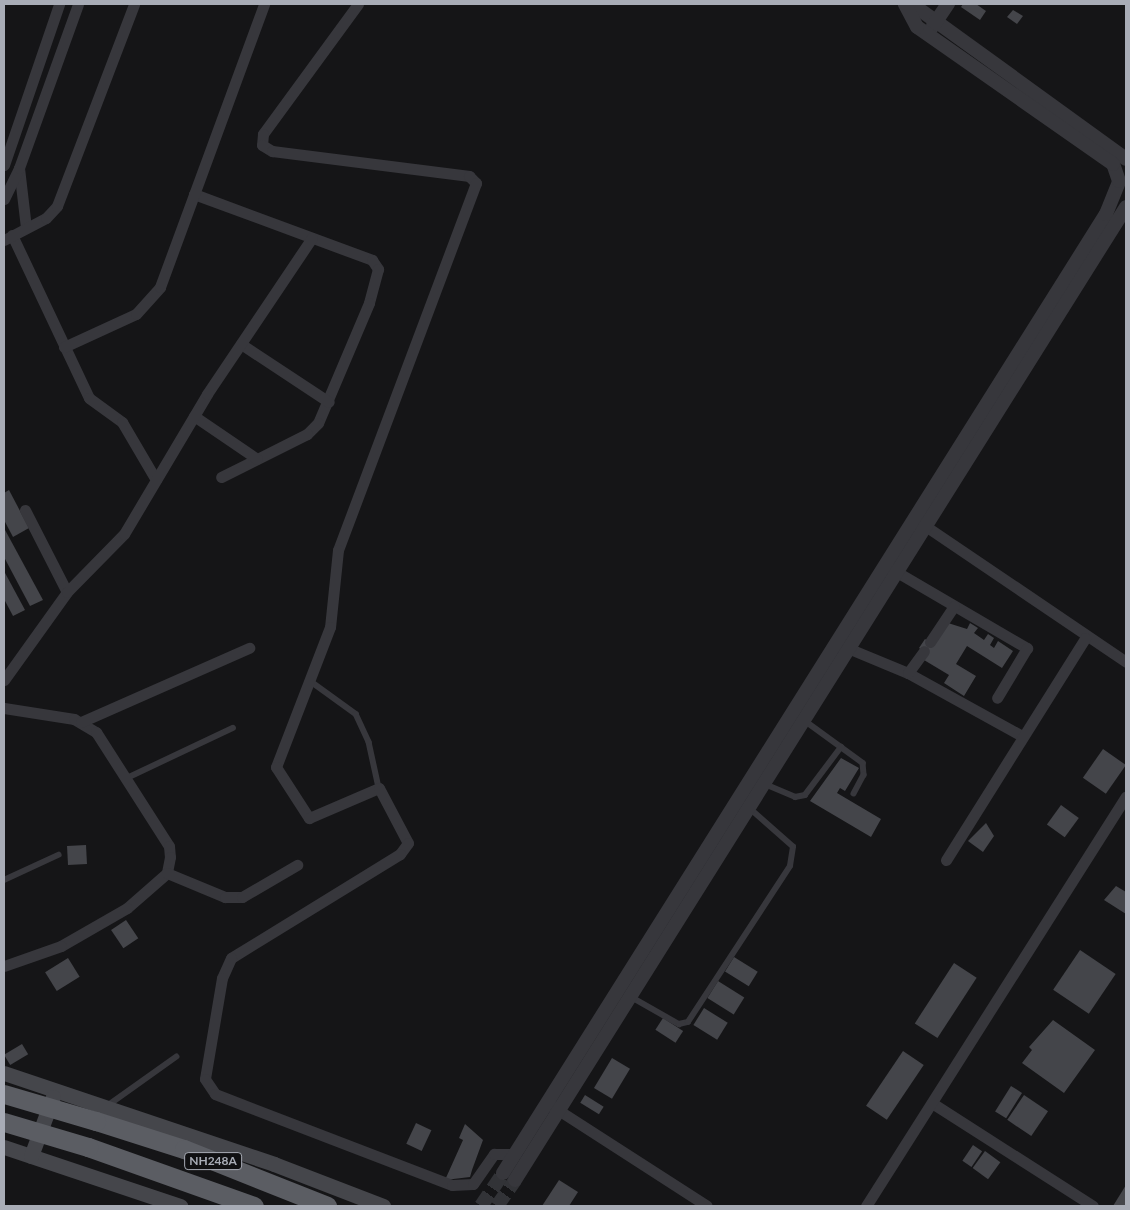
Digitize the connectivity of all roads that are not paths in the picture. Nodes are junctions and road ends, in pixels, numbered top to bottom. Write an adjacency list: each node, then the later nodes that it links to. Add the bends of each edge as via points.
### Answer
1 (59, 4): 12 (street)
2 (78, 4): 13 (street)
3 (134, 4): 18 (street, via 63,196 53,213)
4 (264, 4): 14 (street)
5 (358, 4): 41 (street, via 263,134 262,145 272,151 469,176 476,183 338,550 332,619)
6 (906, 4): 10 (street)
7 (912, 4): 9 (street)
8 (948, 4): 9 (street)
9 (932, 12): 10 (street); 11 (street)
10 (922, 31): 17 (street, via 1113,164 1119,181)
11 (1126, 159)
12 (4, 164)
13 (19, 168): 15 (street); 18 (street)
14 (194, 194): 20 (street); 22 (street, via 168,267 148,303 136,314)
15 (4, 199)
16 (1126, 207): 17 (street)
17 (1116, 222): 29 (street); 30 (street)
18 (26, 228): 19 (street)
19 (8, 237): 22 (street)
20 (312, 238): 21 (street); 23 (street, via 372,260 378,269)
21 (241, 344): 23 (street); 24 (street)
22 (64, 347): 27 (street, via 89,398 122,422)
23 (329, 402): 25 (street, via 307,434)
24 (194, 416): 25 (street); 27 (street)
25 (257, 459): 26 (street)
26 (221, 477)
27 (156, 480): 33 (street, via 124,534)
28 (25, 510): 33 (street)
29 (915, 519): 30 (street); 31 (street)
30 (928, 527): 32 (street); 35 (street)
31 (885, 564): 32 (street); 44 (street)
32 (898, 573): 34 (street); 37 (street)
33 (67, 592): 40 (street)
34 (954, 606): 39 (street); 42 (street, via 1027,648)
35 (1085, 638): 38 (street); 47 (street)
36 (250, 648): 45 (street)
37 (850, 649): 39 (street); 44 (street)
38 (1126, 662)
39 (908, 673): 47 (street)
40 (4, 680)
41 (309, 680): 51 (lane, via 356,714 369,742); 51 (street, via 277,758 280,778 309,818)
42 (997, 698)
43 (4, 708): 45 (street)
44 (800, 717): 48 (lane); 50 (street); 67 (street)
45 (81, 722): 49 (street, via 102,738)
46 (233, 728): 49 (lane)
47 (1022, 736): 56 (street)
48 (841, 747): 50 (lane, via 805,795 795,796); 52 (lane, via 865,769)
49 (127, 778): 58 (street, via 169,846)
50 (765, 784): 54 (street)
51 (379, 788): 72 (street, via 406,833 404,850 231,958 222,978 205,1068 208,1088 452,1185 472,1184 494,1154)
52 (854, 794)
53 (1126, 797): 66 (street)
54 (750, 809): 61 (street); 61 (lane, via 793,847 790,866 688,1022 679,1024)
55 (58, 855): 59 (lane)
56 (946, 860)
57 (297, 865): 58 (street, via 242,897 225,897)
58 (167, 873): 60 (street, via 127,908 61,946)
59 (4, 880)
60 (4, 966)
61 (633, 998): 68 (street)
62 (176, 1057): 69 (lane)
63 (4, 1073): 64 (main road)
64 (55, 1090): 69 (main road); 73 (main road)
65 (4, 1094): 69 (highway, NH248A, bridge)
66 (932, 1103): 81 (street); 82 (street)
67 (548, 1104): 68 (street); 72 (street)
68 (562, 1111): 75 (street); 80 (street)
69 (100, 1114): 78 (highway, NH248A); 79 (main road, via 274,1164)
70 (4, 1122): 77 (highway, NH248A, bridge, via 88,1147)
71 (4, 1147): 73 (main road)
72 (515, 1154): 74 (street)
73 (31, 1156): 76 (main road)
74 (503, 1172)
75 (515, 1180)
76 (172, 1205)
77 (254, 1206)
78 (327, 1206)
79 (383, 1206)
80 (707, 1206)
81 (866, 1206)
82 (1093, 1206)

